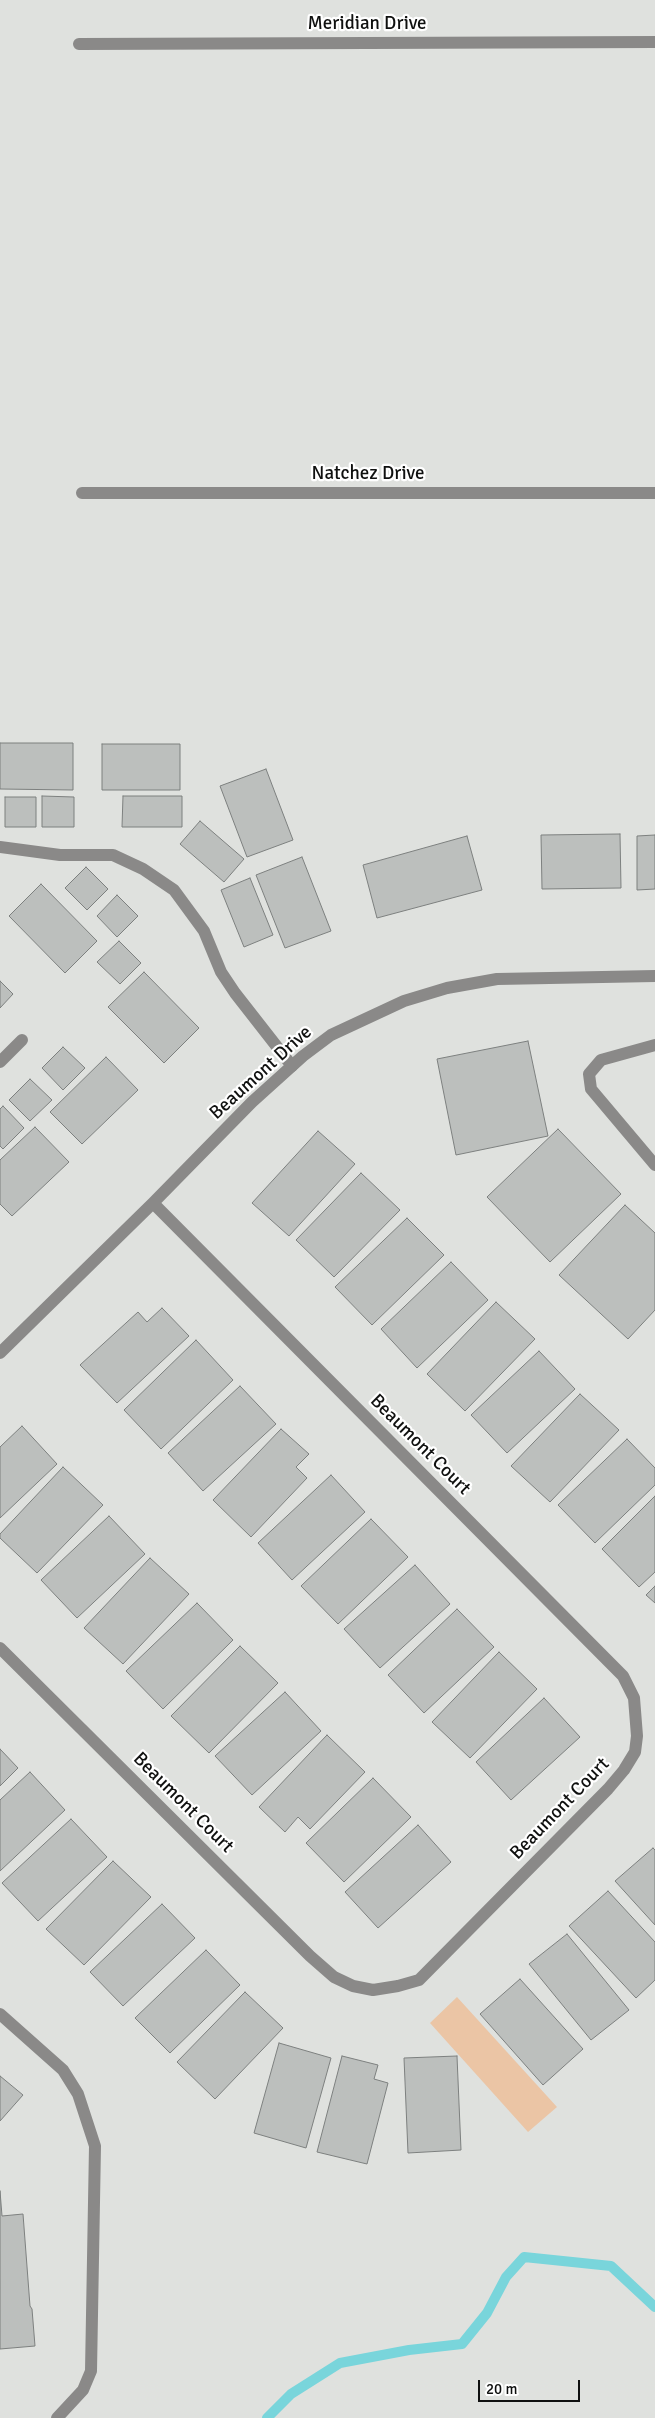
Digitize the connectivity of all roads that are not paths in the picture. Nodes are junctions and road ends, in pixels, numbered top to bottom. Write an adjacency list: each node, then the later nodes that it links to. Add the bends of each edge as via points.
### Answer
1 (655, 42): 2 (street, Meridian Drive)
2 (79, 44)
3 (82, 493): 4 (street, Natchez Drive)
4 (655, 493)
5 (0, 847): 10 (street, via 60,856 113,856 143,869 174,890 204,931 221,972 235,993)
6 (655, 976): 10 (street, Beaumont Drive, via 497,979 447,988 404,1001 331,1035)
7 (22, 1040): 9 (street)
8 (655, 1045): 11 (street, via 601,1060 589,1074 591,1089)
9 (0, 1062)
10 (292, 1066): 12 (street, Beaumont Drive)
11 (655, 1165)
12 (153, 1203): 13 (street, Beaumont Drive); 14 (street, Beaumont Court, via 623,1676 634,1698 638,1736 635,1752 608,1789 419,1980 373,1990 359,1988 334,1977 310,1956)
13 (0, 1353)
14 (0, 1648)
15 (0, 2014): 16 (street, via 62,2070 78,2094 95,2146 91,2371 83,2390)
16 (57, 2418)

